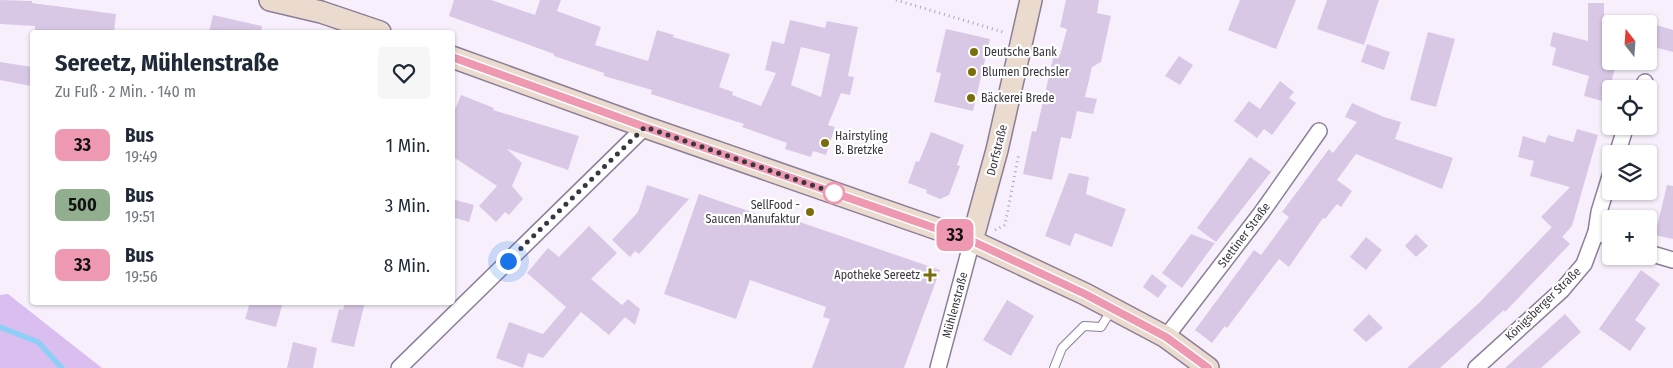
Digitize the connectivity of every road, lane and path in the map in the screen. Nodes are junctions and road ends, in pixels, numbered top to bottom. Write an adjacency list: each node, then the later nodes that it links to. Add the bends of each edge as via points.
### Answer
1 (270, 0): 4 (street, via 321,12)
2 (896, 0): 5 (path)
3 (1031, 0): 5 (street, Dorfstraße)
4 (374, 30)
5 (1022, 39): 12 (street, Dorfstraße)
6 (455, 58): 7 (street)
7 (645, 127): 12 (street); 17 (street)
8 (1319, 131): 16 (street, Stettiner Straße, via 1262,212)
9 (1603, 200): 10 (street, Königsberger Straße)
10 (1596, 232): 11 (street); 21 (street, Königsberger Straße, via 1584,264 1568,283)
11 (1602, 234)
12 (972, 241): 15 (street); 18 (street, Mühlenstraße)
13 (1657, 255): 14 (street)
14 (1673, 260)
15 (1112, 309): 16 (street); 19 (lane, via 1101,327 1084,326 1062,348)
16 (1166, 337): 20 (street)
17 (399, 368)
18 (938, 368)
19 (1054, 368)
20 (1208, 368)
21 (1476, 368)

